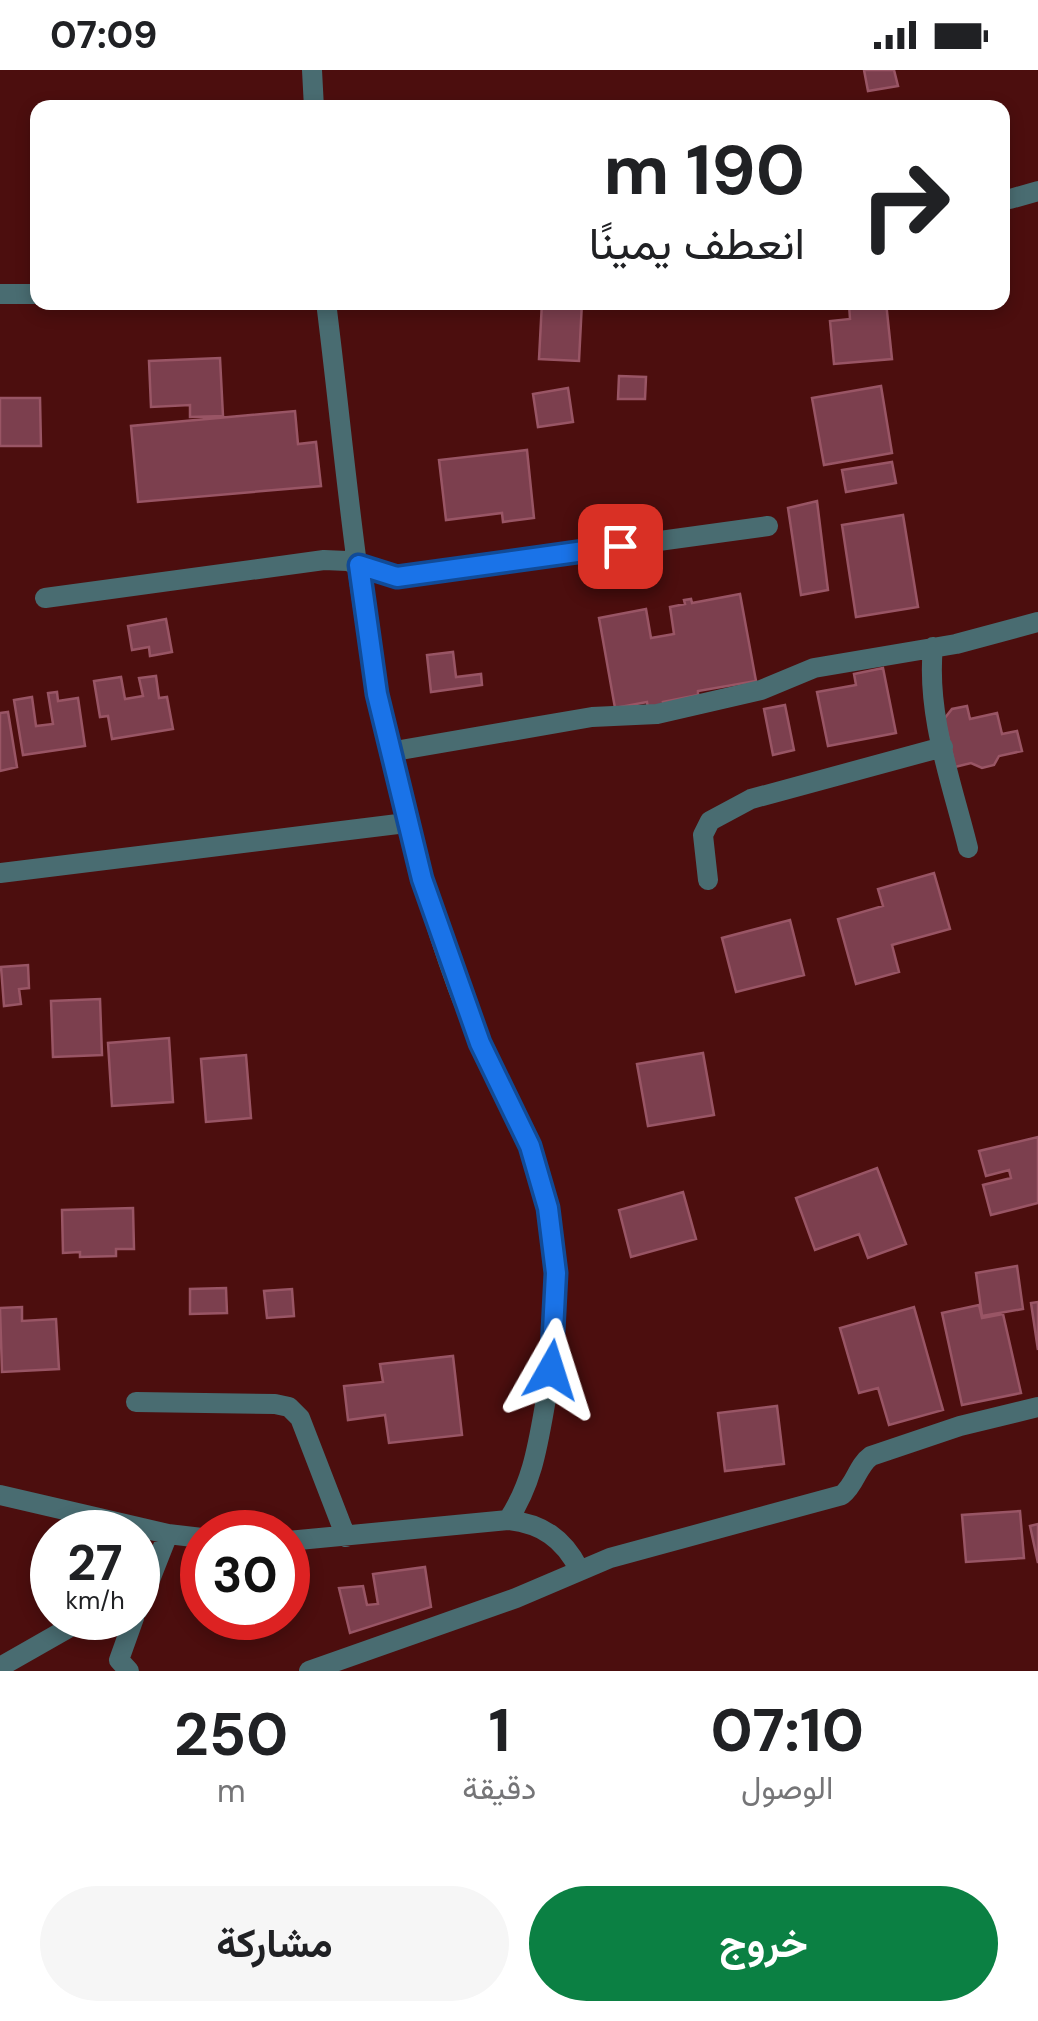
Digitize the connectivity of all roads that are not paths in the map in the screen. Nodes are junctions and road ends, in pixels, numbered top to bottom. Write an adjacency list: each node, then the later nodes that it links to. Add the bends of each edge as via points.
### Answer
1 (312, 70): 2 (street)
2 (314, 100)
3 (1038, 191): 4 (street)
4 (1010, 199)
5 (0, 294): 6 (street)
6 (30, 294)
7 (327, 310): 9 (street)
8 (768, 526): 9 (street, via 397,577)
9 (359, 565): 10 (street, via 324,560); 14 (street)
10 (44, 598)
11 (1038, 622): 12 (street)
12 (934, 647): 13 (street, via 932,694); 14 (street, via 814,668 761,690 657,714 592,717)
13 (944, 747): 16 (street); 18 (street, via 770,793 717,816 702,836)
14 (389, 752): 15 (street)
15 (406, 823): 17 (street); 22 (street, via 458,989 530,1146 553,1240 551,1370 529,1485)
16 (968, 848)
17 (0, 873)
18 (708, 880)
19 (136, 1402): 25 (street, via 289,1407 300,1418)
20 (1038, 1407): 28 (street, via 871,1456 842,1494)
21 (0, 1496): 23 (street)
22 (508, 1520): 25 (street); 28 (street, via 544,1528)
23 (168, 1534): 24 (street); 27 (street)
24 (180, 1535)
25 (346, 1537): 26 (street)
26 (310, 1539)
27 (160, 1550)
28 (579, 1568): 31 (street)
29 (47, 1640): 32 (street)
30 (126, 1640): 33 (street, via 119,1660)
31 (354, 1662): 34 (street)
32 (0, 1667)
33 (128, 1671)
34 (309, 1671)

